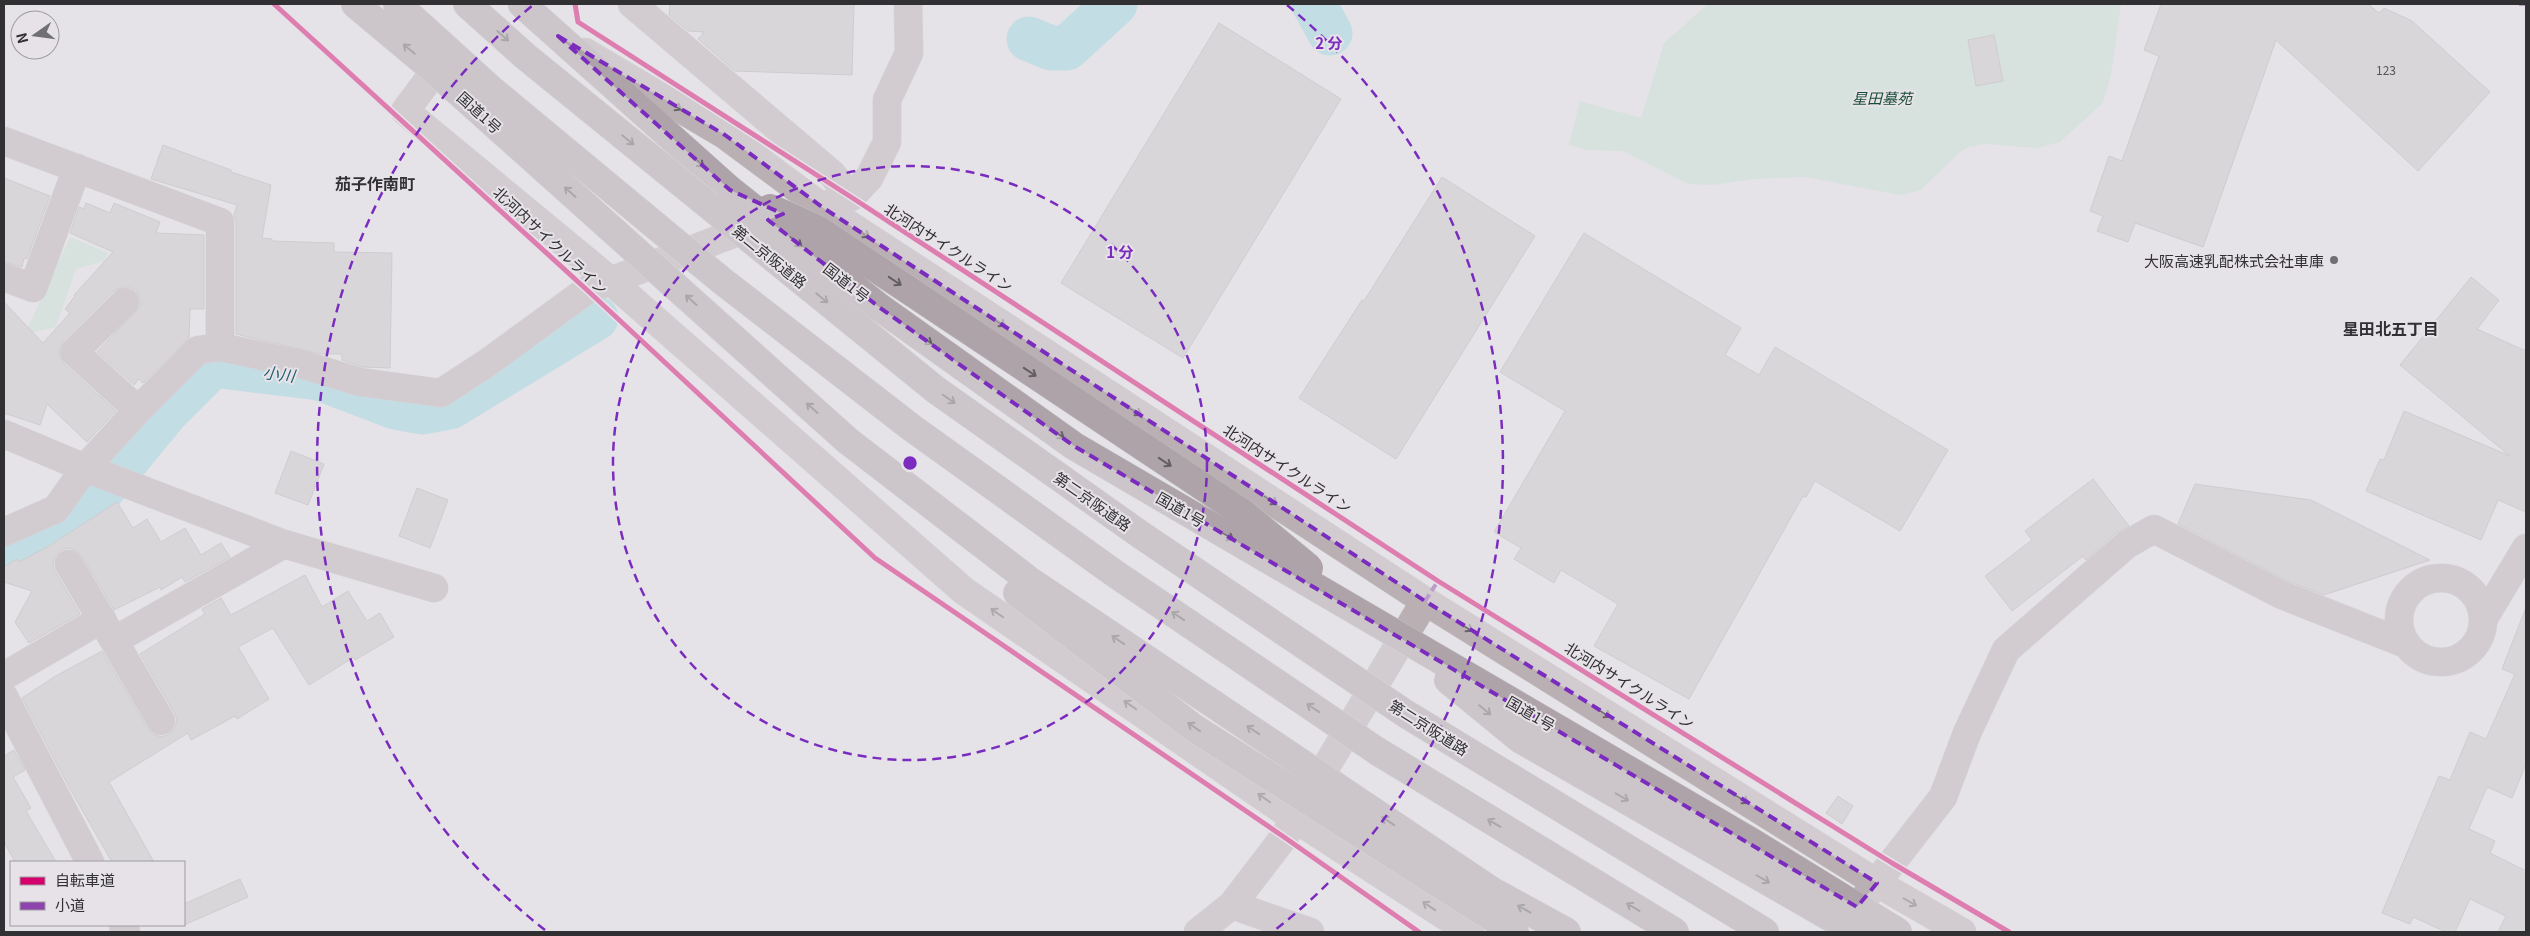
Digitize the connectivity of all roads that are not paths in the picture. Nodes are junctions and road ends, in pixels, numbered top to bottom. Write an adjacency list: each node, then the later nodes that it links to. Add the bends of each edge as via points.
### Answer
1 (355, 4): 8 (highway, 国道1号, one-way to 1, bridge)
2 (396, 4): 43 (highway, one-way to 2, bridge, via 1377,751 1114,573 920,434 706,267 493,91)
3 (467, 4): 44 (highway, 第二京阪道路, one-way to 44, bridge, via 525,56 936,390 1141,535 1406,714)
4 (522, 4): 7 (highway, 国道1号)
5 (632, 4): 12 (street, via 832,174)
6 (908, 4): 12 (street, via 909,53 887,100 887,142 869,178)
7 (558, 36): 11 (highway, 国道1号, one-way to 11); 13 (street, one-way to 13, via 725,135)
8 (435, 71): 15 (street, via 405,111); 20 (highway, 国道1号, one-way to 8, bridge)
9 (4, 141): 10 (street)
10 (77, 168): 14 (street, via 33,288); 17 (street, via 220,222)
11 (730, 190): 46 (highway, one-way to 46, bridge, via 817,229 1244,514 1520,739); 47 (highway, 国道1号, one-way to 47, bridge, via 879,307 1074,446 1750,841)
12 (851, 197): 13 (street)
13 (822, 207): 15 (street, via 776,217); 27 (street, one-way to 27)
14 (4, 277)
15 (612, 282): 17 (street, via 587,290 441,393 360,382 301,364); 34 (street, one-way to 15, via 964,591)
16 (126, 302): 18 (street, via 68,346)
17 (220, 347): 18 (street, via 198,350)
18 (138, 410): 21 (street)
19 (4, 434): 21 (street)
20 (848, 440): 41 (highway, one-way to 20, bridge, via 1194,728 916,517); 42 (highway, 国道1号, one-way to 20, bridge, via 1492,891 1030,581)
21 (97, 472): 22 (street, via 56,509); 23 (street)
22 (4, 532)
23 (284, 544): 26 (street); 29 (street)
24 (2526, 548): 28 (street)
25 (69, 564): 29 (street)
26 (434, 588)
27 (1425, 601): 34 (street); 36 (street, one-way to 36)
28 (2484, 618): 30 (street, via 2476,644 2467,655 2454,661 2427,661); 30 (street, via 2478,598 2463,583 2450,578 2435,578 2416,586 2402,602 2399,624)
29 (108, 630): 31 (street); 33 (street)
30 (2406, 644): 36 (street, via 2282,595 2154,529 2126,544 2006,650 1966,733 1943,798)
31 (4, 676)
32 (4, 697): 35 (street)
33 (161, 721)
34 (1294, 818): 37 (street, via 1284,837); 40 (street, one-way to 34)
35 (89, 861)
36 (1877, 883): 45 (street); 48 (street, one-way to 48)
37 (1232, 905): 38 (street); 39 (street)
38 (1198, 932)
39 (1310, 932)
40 (1470, 932)
41 (1516, 932)
42 (1567, 932)
43 (1675, 932)
44 (1765, 932)
45 (1836, 932)
46 (1856, 932)
47 (1898, 932)
48 (1962, 932)

